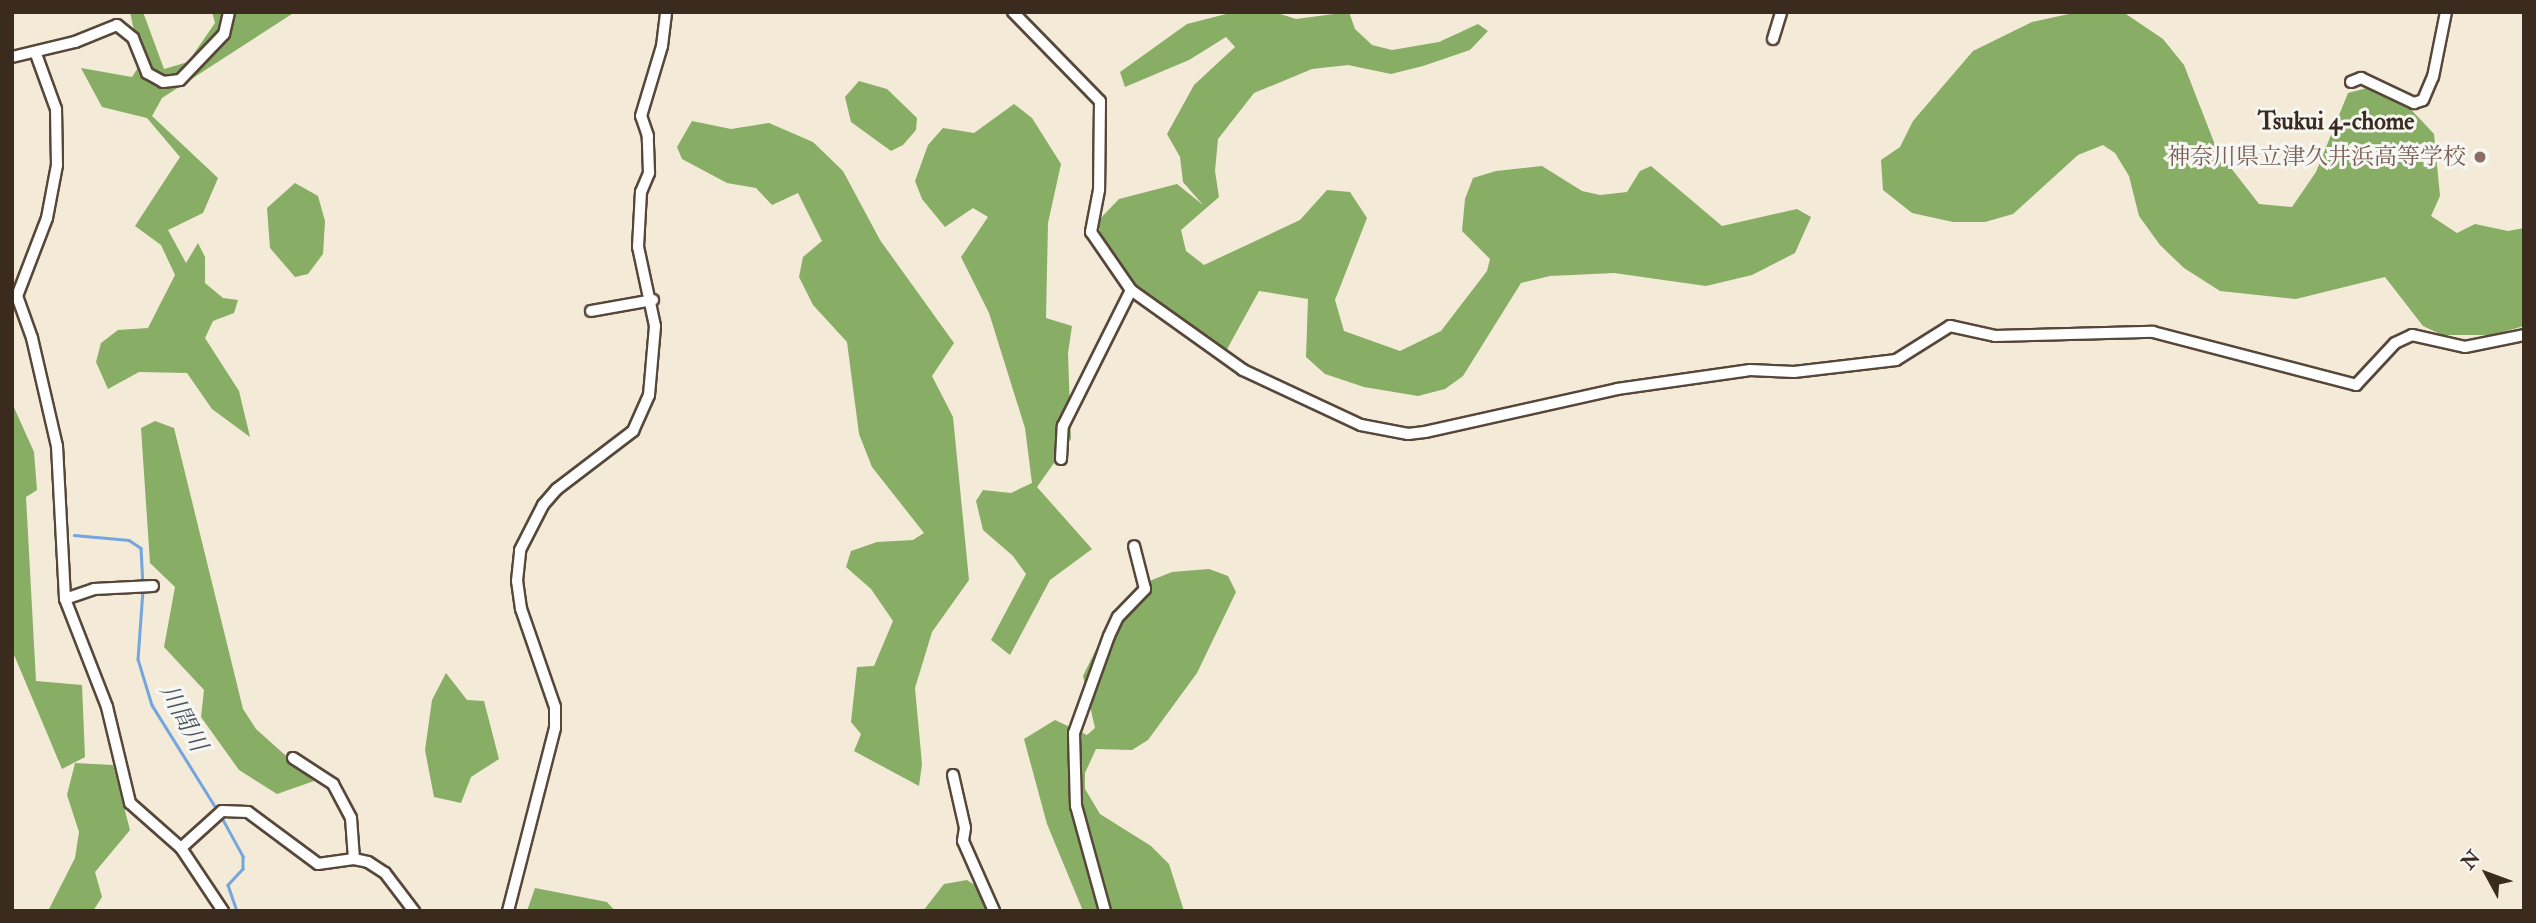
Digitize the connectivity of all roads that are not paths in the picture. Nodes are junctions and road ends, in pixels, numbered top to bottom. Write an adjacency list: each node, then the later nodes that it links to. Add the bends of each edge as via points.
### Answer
1 (229, 12): 7 (street, via 224,34 180,80 163,82 148,73 133,38 117,25)
2 (666, 12): 11 (street, via 662,46 641,116 648,136 649,173 641,192 638,247)
3 (1013, 12): 10 (street, via 1100,101 1099,190 1091,232)
4 (1781, 12): 6 (street)
5 (2446, 12): 9 (street, via 2433,77 2423,100 2414,103 2361,78)
6 (1773, 40)
7 (36, 54): 8 (street); 17 (street, via 56,109 57,165 47,218 17,296 32,338 57,446)
8 (12, 57)
9 (2351, 82)
10 (1131, 290): 13 (street, via 1192,338 1276,388 1346,421 1408,434 1664,381 1896,360 1950,326 1995,336 2153,332 2356,385 2390,347 2412,335 2465,347); 14 (street, via 1063,426)
11 (653, 300): 12 (street); 24 (street, via 655,345 642,418 633,431 543,505 520,550 517,581 521,609 555,707 555,728)
12 (591, 311)
13 (2524, 335)
14 (1061, 459)
15 (1134, 546): 26 (street, via 1146,589 1118,617 1074,733 1076,806)
16 (153, 586): 17 (street, via 94,589)
17 (65, 599): 20 (street, via 107,707 130,803)
18 (293, 758): 21 (street, via 333,784 351,818)
19 (953, 775): 25 (street, via 965,828 963,841)
20 (181, 848): 21 (street, via 222,811 248,812 318,864); 22 (street)
21 (354, 859): 23 (street, via 386,873)
22 (223, 911)
23 (415, 911)
24 (508, 911)
25 (994, 911)
26 (1105, 911)

